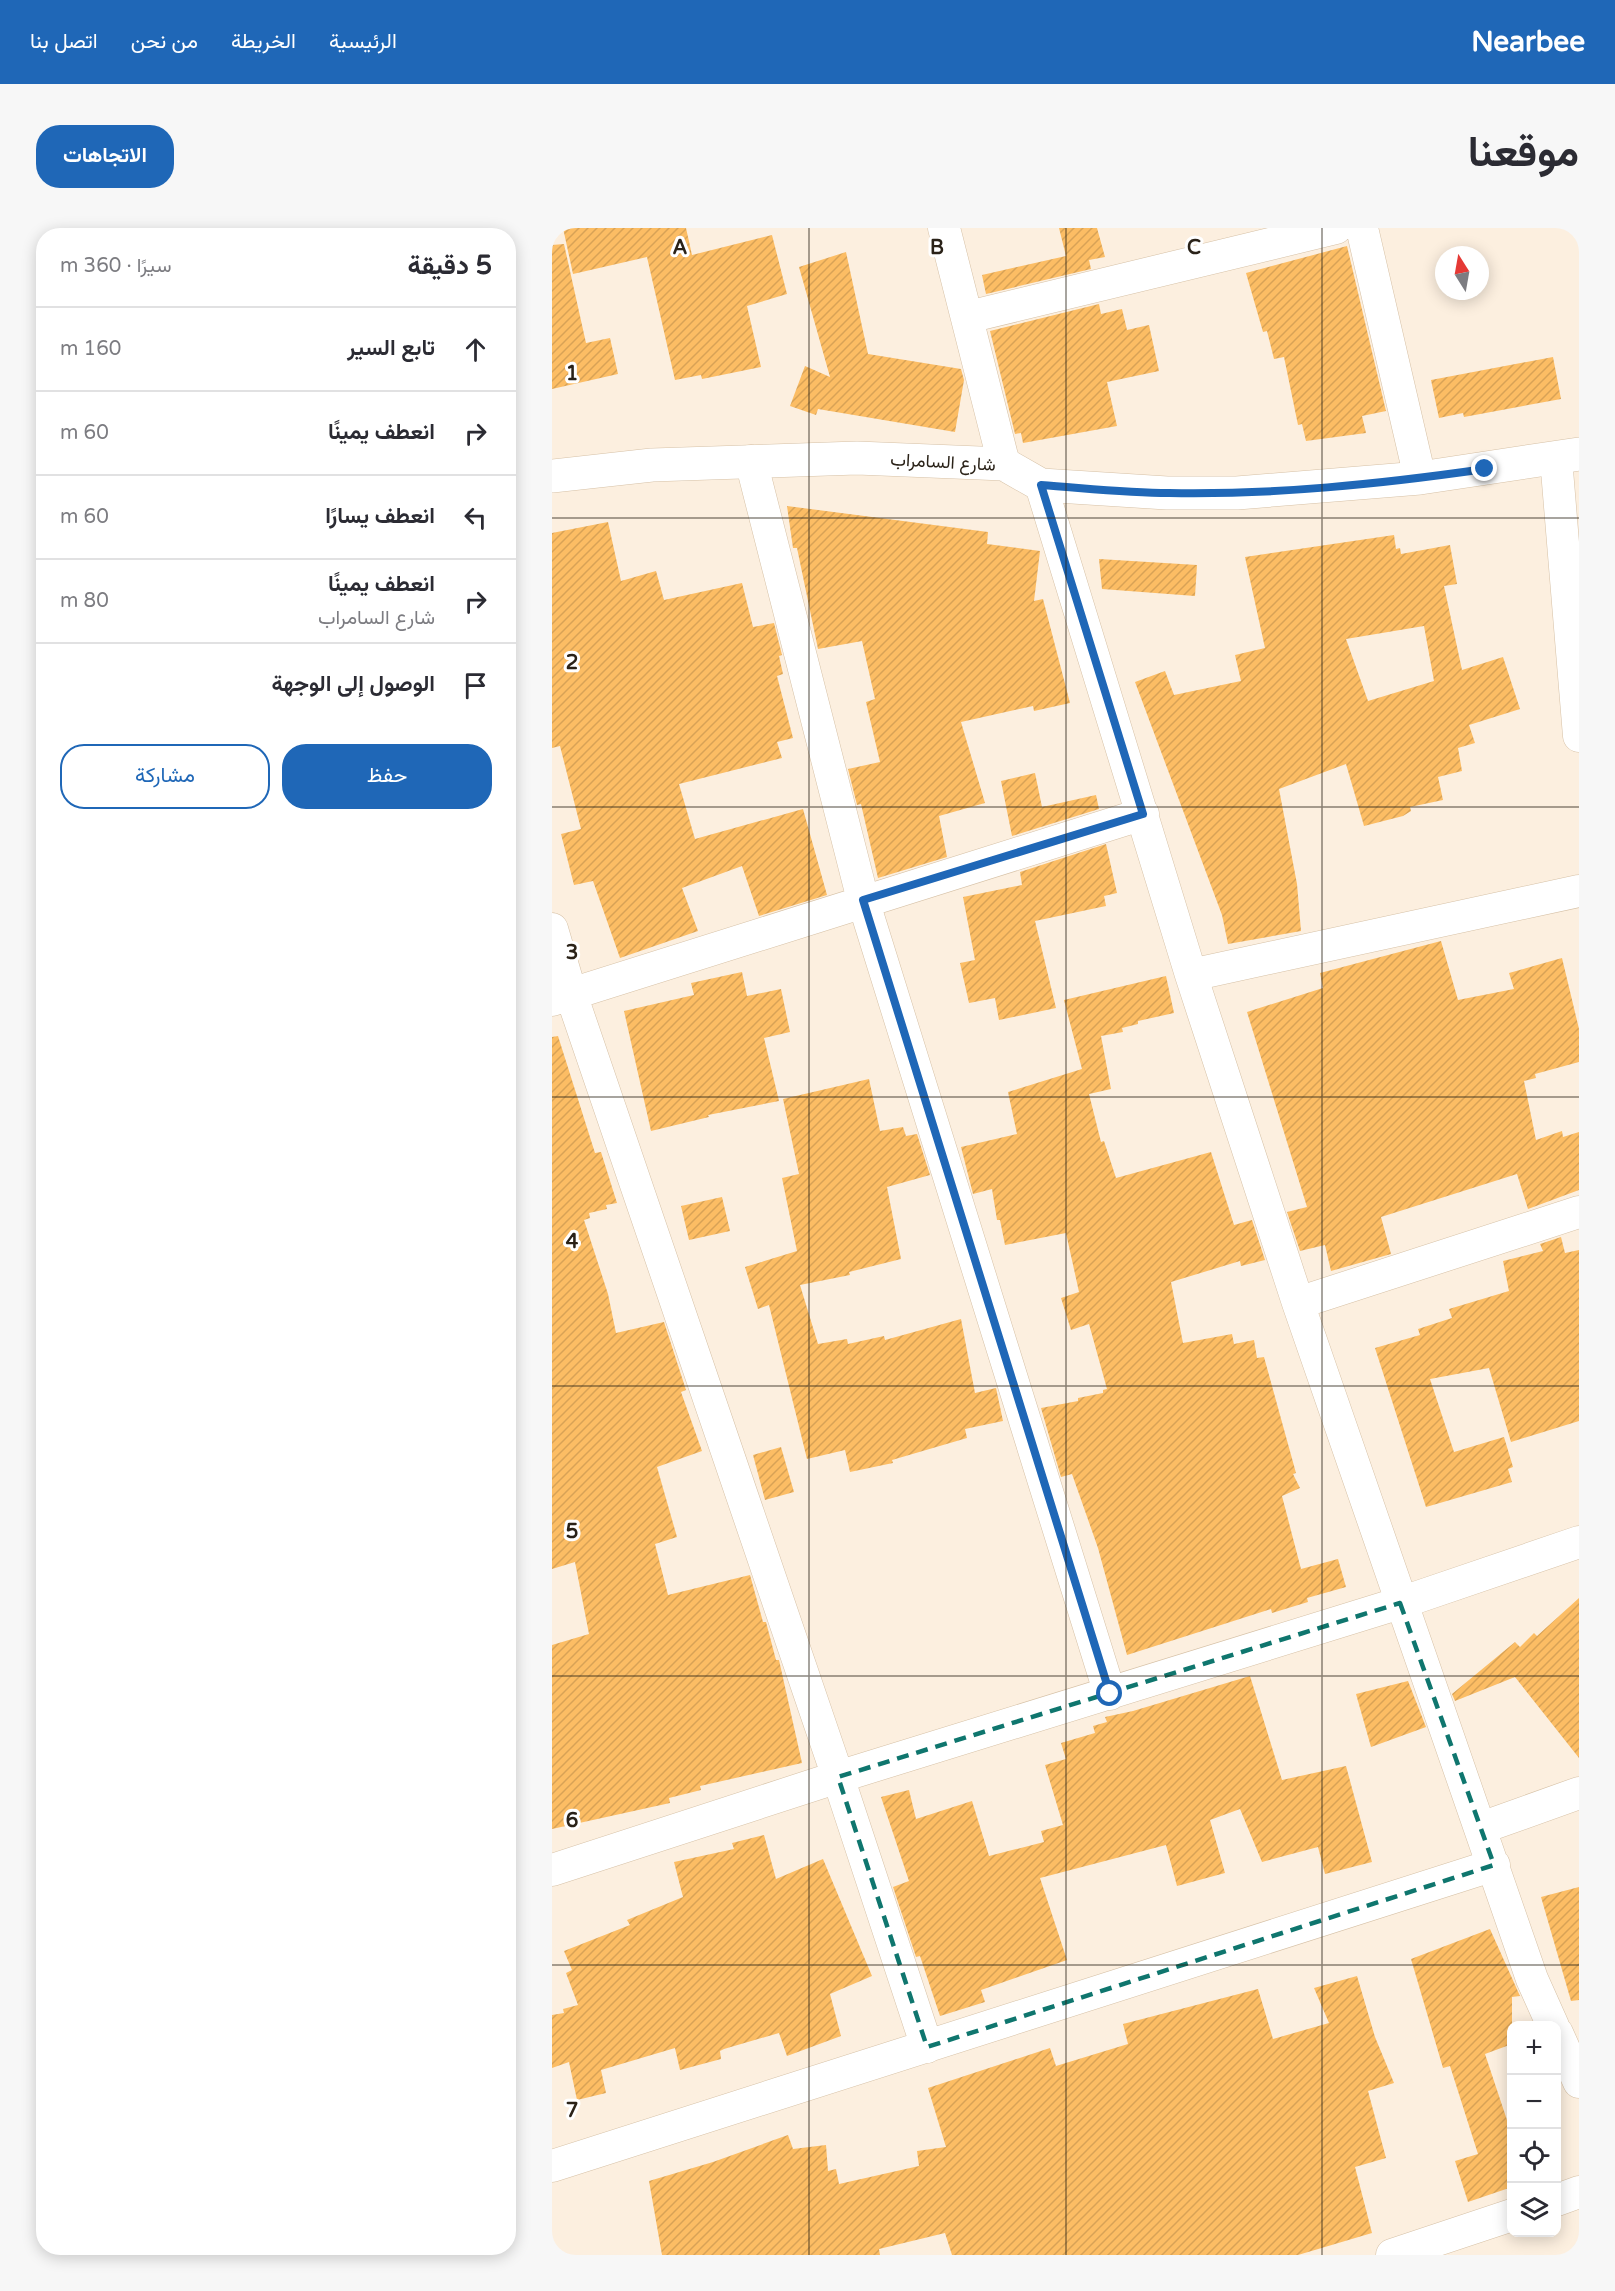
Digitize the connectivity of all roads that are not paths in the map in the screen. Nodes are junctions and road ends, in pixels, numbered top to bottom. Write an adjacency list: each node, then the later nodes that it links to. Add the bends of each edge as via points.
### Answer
1 (944, 228): 4 (street)
2 (1336, 228): 4 (street)
3 (1362, 228): 9 (street)
4 (968, 317): 7 (street)
5 (1567, 456): 9 (street, شارع السامراب); 11 (street)
6 (751, 461): 7 (street, شارع السامراب, via 857,458); 8 (street, شارع السامراب, via 652,465); 14 (street)
7 (1004, 464): 10 (street, شارع السامراب)
8 (552, 476)
9 (1420, 478): 10 (street, شارع السامراب, via 1237,493)
10 (1041, 485): 12 (street)
11 (1579, 736)
12 (1143, 814): 14 (street); 16 (street)
13 (1579, 891): 16 (street)
14 (863, 900): 17 (street); 22 (street)
15 (552, 929): 17 (street)
16 (1191, 975): 19 (street)
17 (561, 997): 23 (street)
18 (1579, 1212): 19 (street)
19 (1298, 1303): 21 (street)
20 (1579, 1542): 21 (street)
21 (1400, 1603): 22 (street); 25 (street)
22 (1110, 1694): 23 (street)
23 (838, 1776): 27 (street); 30 (street)
24 (1579, 1793): 25 (street)
25 (1481, 1828): 26 (street)
26 (1494, 1865): 28 (street, via 1532,1979); 30 (street)
27 (552, 1870)
28 (1551, 2021)
29 (1561, 2042): 31 (street)
30 (927, 2047): 32 (street)
31 (1576, 2070)
32 (552, 2166)
33 (1579, 2192): 34 (street)
34 (1561, 2198)
35 (1507, 2217): 36 (street)
36 (1392, 2255)

